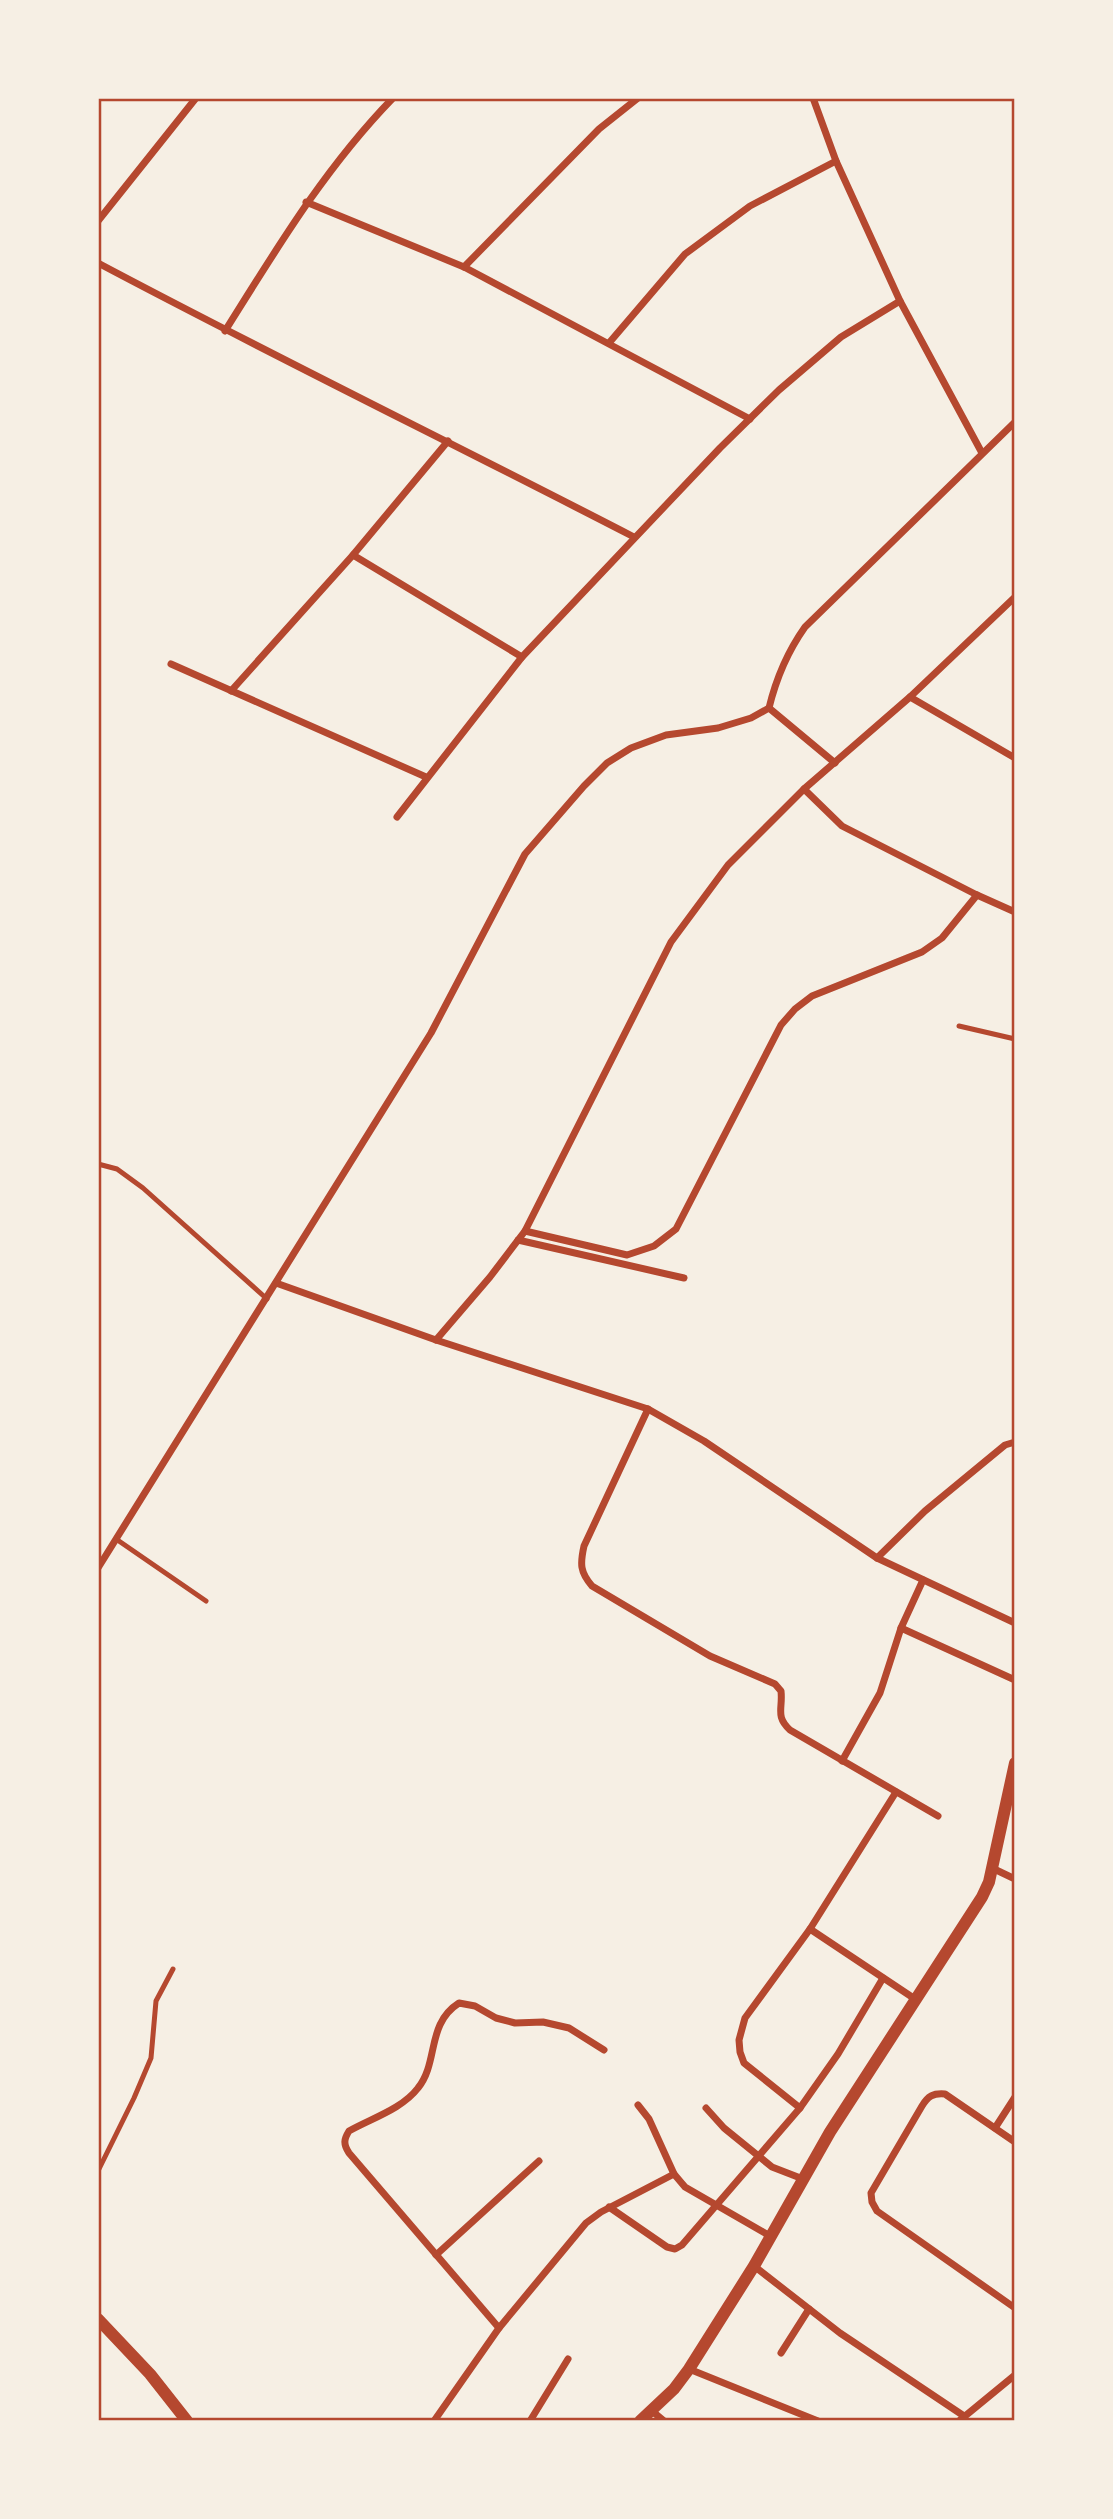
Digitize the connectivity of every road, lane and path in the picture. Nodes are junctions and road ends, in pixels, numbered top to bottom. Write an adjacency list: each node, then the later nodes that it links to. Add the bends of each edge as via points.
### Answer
1 (393, 98): 6 (street, via 360,131)
2 (638, 98): 9 (street, via 600,129)
3 (813, 98): 5 (street)
4 (192, 99): 7 (street)
5 (836, 161): 10 (street); 12 (street, via 750,206 685,254)
6 (306, 202): 9 (street); 11 (street)
7 (98, 221)
8 (98, 263): 11 (street)
9 (464, 267): 12 (street)
10 (900, 302): 13 (street, via 841,337); 16 (street)
11 (225, 331): 15 (street)
12 (609, 342): 13 (street)
13 (750, 419): 17 (street)
14 (1015, 422): 16 (street)
15 (449, 441): 17 (street); 18 (street)
16 (982, 453): 24 (street, via 805,626 775,684)
17 (634, 537): 20 (street)
18 (353, 555): 20 (street); 22 (street)
19 (1015, 597): 23 (street)
20 (522, 657): 27 (street)
21 (171, 664): 22 (street)
22 (231, 691): 27 (street)
23 (909, 697): 25 (street); 26 (street)
24 (769, 708): 26 (street); 38 (street, via 718,728 666,735 631,748 607,763 524,855 431,1033)
25 (1015, 758)
26 (835, 763): 28 (street)
27 (426, 777): 29 (street)
28 (804, 789): 30 (street, via 842,825); 35 (street, via 728,865 671,942)
29 (397, 817)
30 (977, 895): 31 (street); 35 (street, via 942,938 922,952 812,996 795,1009 782,1025 676,1229 654,1246 627,1255)
31 (1015, 912)
32 (959, 1026): 33 (lane)
33 (1015, 1039)
34 (98, 1164): 39 (lane, via 117,1169 143,1188)
35 (525, 1231): 36 (street)
36 (518, 1240): 37 (street); 40 (street)
37 (684, 1278)
38 (276, 1283): 39 (street); 40 (street)
39 (267, 1299): 43 (street)
40 (436, 1340): 41 (street)
41 (648, 1409): 44 (street, via 704,1441); 51 (street, via 584,1546 582,1575 592,1586 710,1656 775,1684 781,1691 782,1723)
42 (1015, 1442): 44 (street, via 925,1511)
43 (116, 1539): 45 (street); 47 (lane)
44 (877, 1558): 46 (street)
45 (98, 1568)
46 (923, 1580): 48 (street); 49 (street)
47 (206, 1601)
48 (1015, 1623)
49 (901, 1628): 50 (street); 51 (street, via 880,1693)
50 (1015, 1680)
51 (842, 1761): 53 (street)
52 (1015, 1763): 55 (street)
53 (896, 1792): 54 (street); 57 (street)
54 (938, 1816)
55 (992, 1868): 56 (street); 60 (street, via 982,1897)
56 (1015, 1879)
57 (810, 1929): 59 (street); 65 (street, via 745,2018 739,2040 744,2063)
58 (173, 1969): 70 (lane, via 156,2001 151,2058)
59 (883, 1978): 60 (street); 65 (street)
60 (915, 1999): 72 (street)
61 (604, 2050): 76 (street, via 556,2024 496,2018 459,2003 448,2010 438,2026 420,2087 406,2100 349,2131 344,2146)
62 (1015, 2097): 66 (street)
63 (638, 2105): 71 (street)
64 (706, 2108): 68 (street)
65 (800, 2108): 68 (street)
66 (995, 2128): 67 (street); 78 (street, via 945,2094 927,2098 876,2184 872,2203)
67 (1015, 2142)
68 (759, 2156): 72 (street, via 772,2167); 73 (street)
69 (539, 2161): 76 (street)
70 (98, 2171)
71 (674, 2174): 73 (street, via 685,2188); 74 (street)
72 (803, 2179): 75 (street)
73 (716, 2204): 74 (street, via 676,2249); 75 (street)
74 (609, 2207): 81 (street, via 586,2223)
75 (771, 2236): 77 (street)
76 (436, 2255): 81 (street)
77 (754, 2266): 79 (street); 84 (street)
78 (1015, 2308)
79 (809, 2309): 82 (street); 87 (street)
80 (98, 2319): 89 (street)
81 (499, 2328): 90 (street)
82 (781, 2353)
83 (568, 2360): 91 (street)
84 (689, 2369): 86 (street); 88 (street)
85 (1015, 2375): 87 (street)
86 (652, 2411): 92 (street); 93 (street)
87 (961, 2418)
88 (813, 2420)
89 (187, 2421)
90 (434, 2421)
91 (530, 2421)
92 (639, 2421)
93 (664, 2421)

